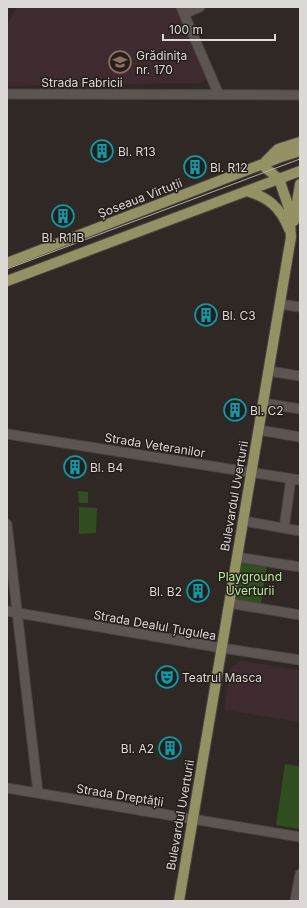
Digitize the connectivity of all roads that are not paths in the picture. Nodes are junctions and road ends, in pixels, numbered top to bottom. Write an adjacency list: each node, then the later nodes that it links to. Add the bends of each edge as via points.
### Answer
1 (200, 7): 2 (street)
2 (183, 11): 4 (street)
3 (7, 94): 4 (street, Strada Fabricii)
4 (219, 95): 5 (street, Strada Fabricii)
5 (300, 96)
6 (300, 142): 8 (main road, Șoseaua Virtuții, via 278,149)
7 (300, 151): 8 (main road)
8 (262, 165): 10 (main road); 14 (main road, Șoseaua Virtuții)
9 (300, 171): 10 (main road)
10 (279, 179): 12 (main road); 13 (main road, Bulevardul Uverturii, via 289,208)
11 (300, 184): 13 (main road)
12 (247, 191): 13 (main road, via 274,205 282,215); 15 (main road)
13 (291, 237): 16 (main road, Bulevardul Uverturii)
14 (7, 263)
15 (7, 281)
16 (280, 304): 17 (street); 18 (main road, Bulevardul Uverturii)
17 (300, 307)
18 (269, 371): 19 (street); 20 (main road, Bulevardul Uverturii)
19 (300, 376)
20 (263, 403): 21 (street); 22 (main road, Bulevardul Uverturii)
21 (300, 409)
22 (259, 430): 24 (street); 25 (main road, Bulevardul Uverturii)
23 (7, 434): 25 (street, Strada Veteranilor)
24 (300, 437)
25 (252, 473): 26 (street, Strada Veteranilor); 27 (main road, Bulevardul Uverturii)
26 (296, 479): 29 (street)
27 (244, 521): 29 (street); 31 (main road, Bulevardul Uverturii)
28 (7, 524): 35 (street)
29 (284, 528): 30 (street)
30 (300, 531)
31 (237, 557): 32 (street); 33 (main road, Bulevardul Uverturii)
32 (300, 567)
33 (230, 603): 36 (street); 37 (main road, Bulevardul Uverturii)
34 (7, 611): 35 (street, Strada Dealul Țugulea)
35 (17, 612): 37 (street, Strada Dealul Țugulea); 40 (street)
36 (300, 615)
37 (222, 648): 38 (street, Strada Dealul Țugulea); 41 (main road, Bulevardul Uverturii)
38 (300, 660)
39 (7, 788): 40 (street, Strada Dreptății)
40 (38, 794): 41 (street, Strada Dreptății)
41 (193, 819): 42 (street, Strada Dreptății); 44 (main road, Bulevardul Uverturii)
42 (300, 837)
43 (300, 874): 45 (street)
44 (179, 901)
45 (295, 901)

